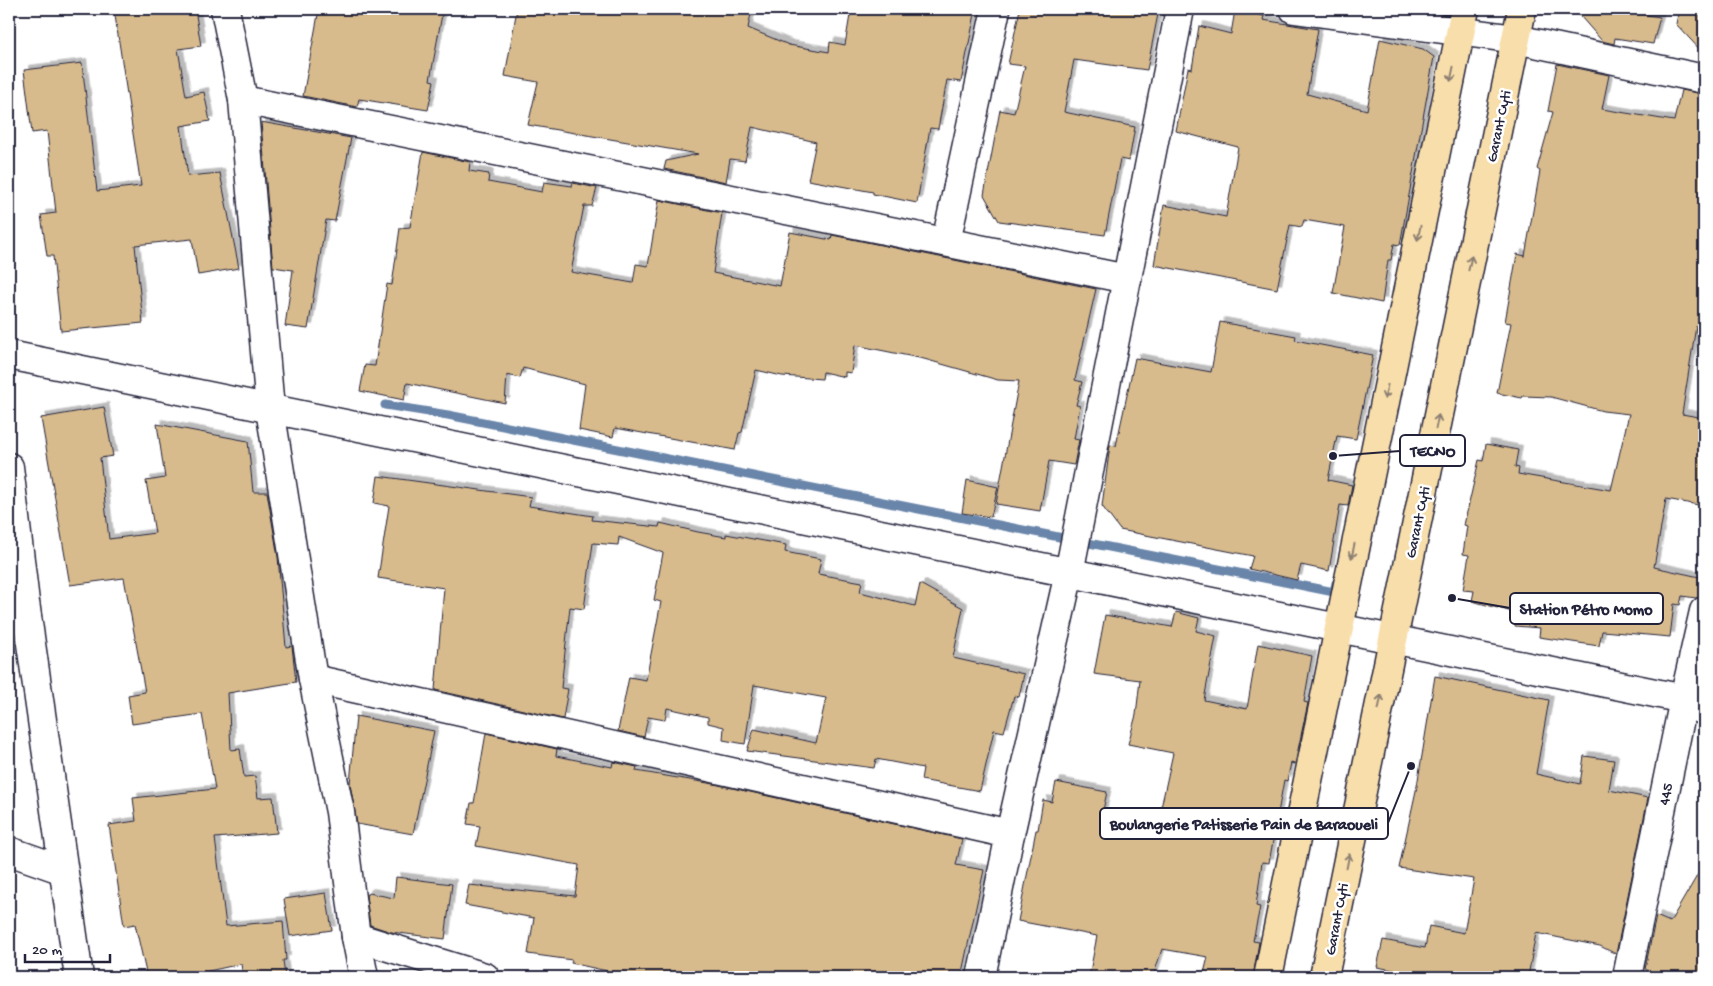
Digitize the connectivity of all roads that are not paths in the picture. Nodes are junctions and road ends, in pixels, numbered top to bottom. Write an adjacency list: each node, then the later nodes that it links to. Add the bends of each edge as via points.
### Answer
1 (225, 9): 9 (street)
2 (996, 9): 10 (street)
3 (1180, 9): 11 (street)
4 (1294, 9): 6 (street)
5 (1522, 9): 7 (main road, Garant Cyti)
6 (1463, 20): 7 (street); 18 (main road, one-way to 18)
7 (1516, 39): 8 (street); 19 (main road, Garant Cyti, one-way to 7)
8 (1704, 79)
9 (243, 100): 10 (street); 13 (street)
10 (946, 242): 11 (street)
11 (1127, 279): 15 (street)
12 (9, 355): 13 (street)
13 (270, 409): 15 (street); 20 (street)
14 (9, 467): 16 (street)
15 (1069, 573): 18 (street); 22 (street)
16 (17, 599): 24 (street)
17 (1704, 611): 21 (street, 445)
18 (1338, 628): 19 (street); 30 (main road)
19 (1393, 639): 21 (street); 31 (main road, Garant Cyti, one-way to 19)
20 (314, 679): 22 (street); 25 (street, via 340,812)
21 (1694, 705): 32 (street, 445)
22 (1010, 834): 29 (street)
23 (9, 851): 24 (street)
24 (63, 870): 26 (street)
25 (356, 937): 27 (street); 28 (street)
26 (78, 977)
27 (364, 977)
28 (485, 977)
29 (981, 977)
30 (1268, 977)
31 (1324, 977)
32 (1627, 977)

